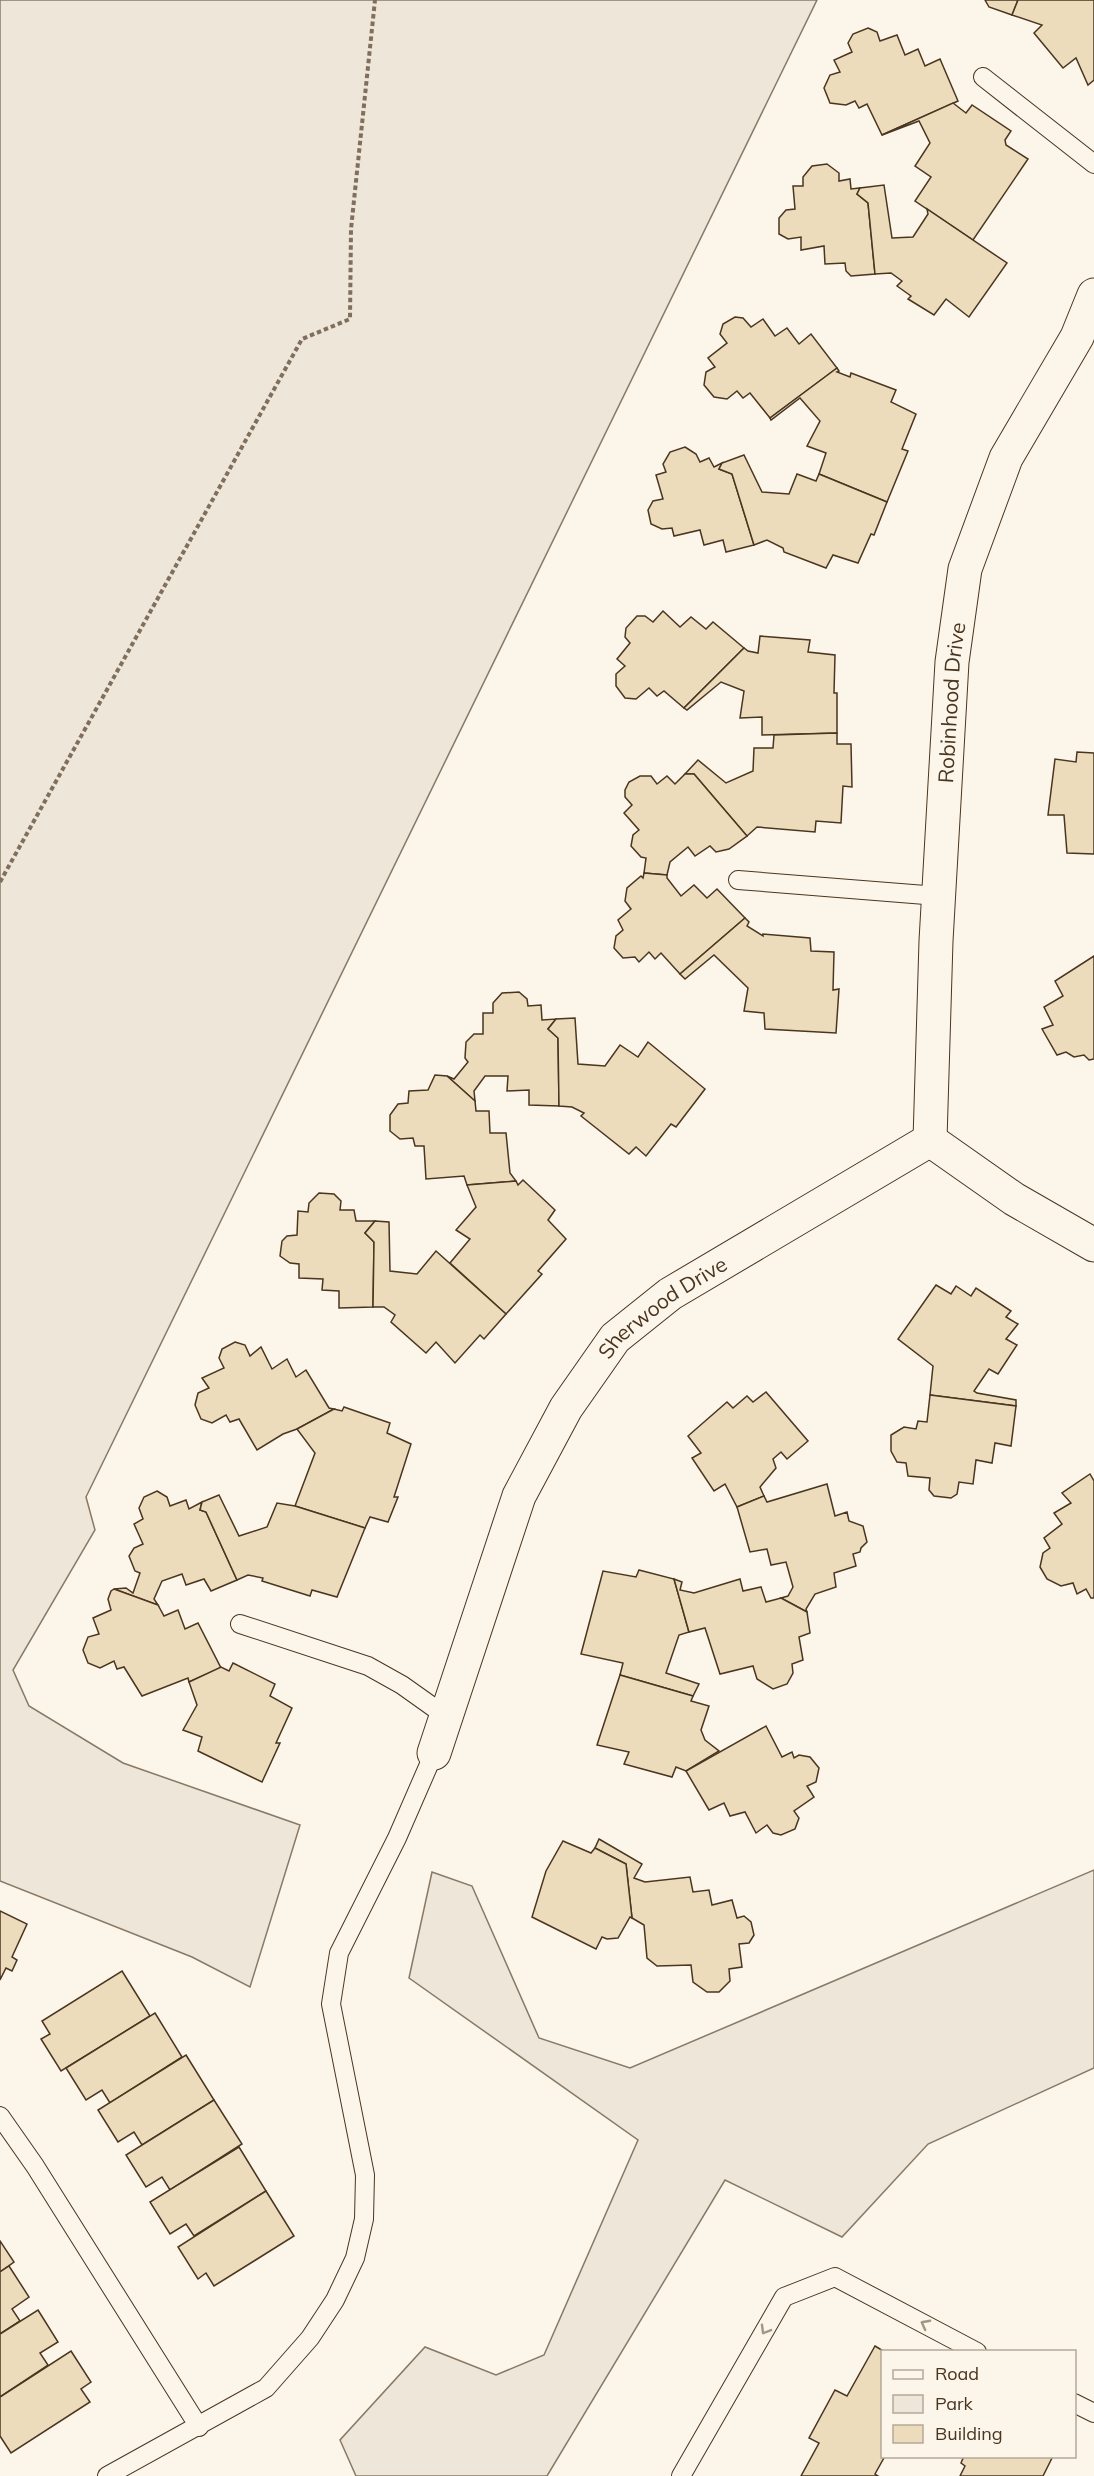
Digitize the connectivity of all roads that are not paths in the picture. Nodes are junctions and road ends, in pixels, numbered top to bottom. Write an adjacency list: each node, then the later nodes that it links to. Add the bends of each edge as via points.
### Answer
1 (982, 76): 2 (lane)
2 (1094, 164)
3 (1094, 295): 4 (street, Robinhood Drive)
4 (1086, 343): 6 (street, Robinhood Drive, via 1006,458 965,569 952,662)
5 (738, 880): 6 (lane)
6 (938, 896): 7 (street, Robinhood Drive)
7 (930, 1140): 8 (street, via 1014,1199); 10 (street, Sherwood Drive, via 670,1294 615,1338 566,1408 519,1496)
8 (1094, 1245)
9 (240, 1624): 10 (lane, via 368,1666)
10 (447, 1717): 11 (street, Sherwood Drive)
11 (434, 1754): 16 (lane, via 339,1953 331,2004 365,2175 364,2219 355,2258 335,2300 310,2338 266,2388)
12 (0, 2116): 16 (lane)
13 (973, 2350): 18 (lane, one-way to 18, via 835,2277 784,2297)
14 (1076, 2404): 15 (lane)
15 (1094, 2413)
16 (199, 2427): 17 (lane)
17 (107, 2476)
18 (681, 2476)

